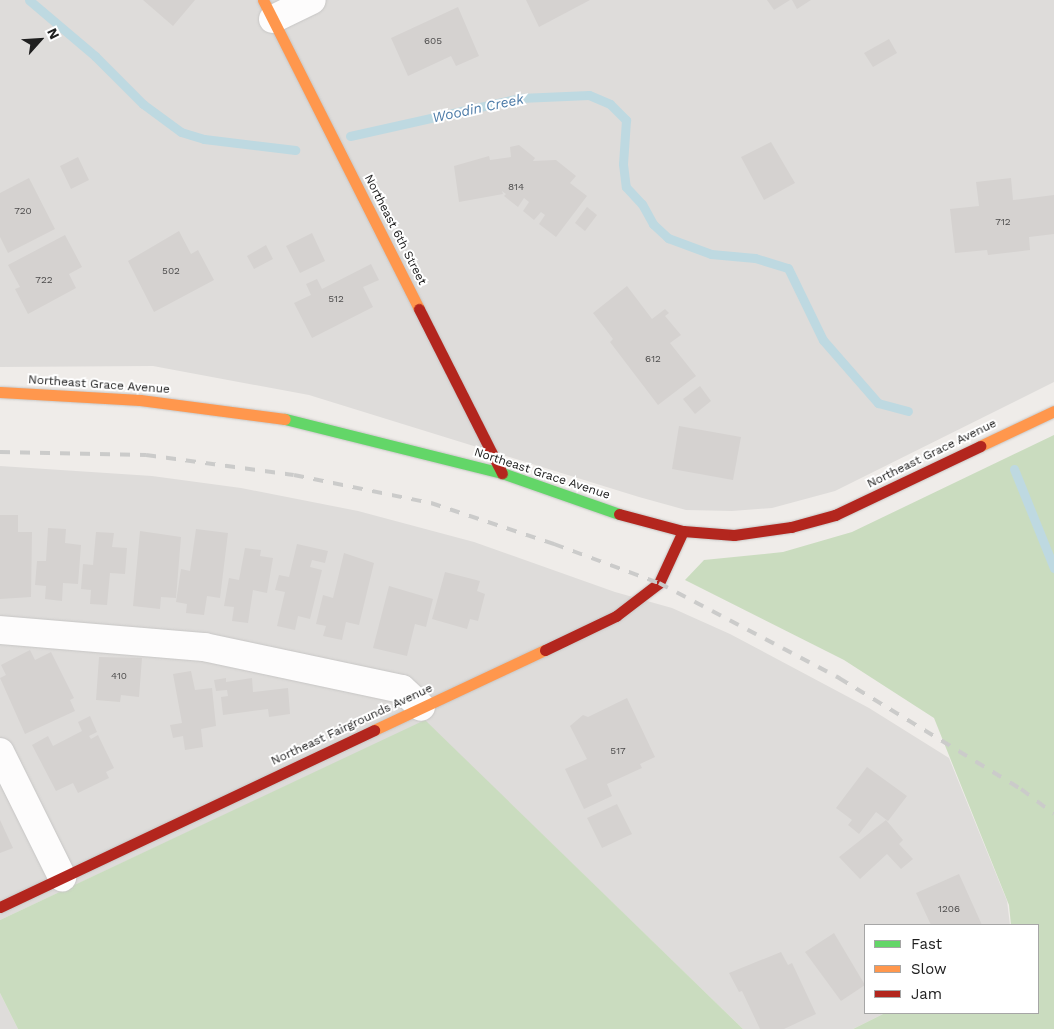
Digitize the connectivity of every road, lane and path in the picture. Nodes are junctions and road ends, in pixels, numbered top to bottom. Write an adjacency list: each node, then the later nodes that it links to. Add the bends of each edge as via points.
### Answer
1 (312, 0): 2 (street)
2 (268, 9): 5 (street, Northeast 6th Street)
3 (0, 392): 5 (street, Northeast Grace Avenue, via 140,400 283,418)
4 (1054, 411): 6 (street, Northeast Grace Avenue, via 836,514 791,527 734,535)
5 (502, 473): 6 (street, Northeast Grace Avenue, via 629,517)
6 (683, 531): 8 (street, Northeast Fairgrounds Avenue, via 659,583 616,616)
7 (0, 630): 8 (street, via 204,647 402,689)
8 (422, 707): 10 (street, Northeast Fairgrounds Avenue)
9 (0, 752): 10 (street)
10 (62, 878): 11 (street, Northeast Fairgrounds Avenue)
11 (0, 907)

